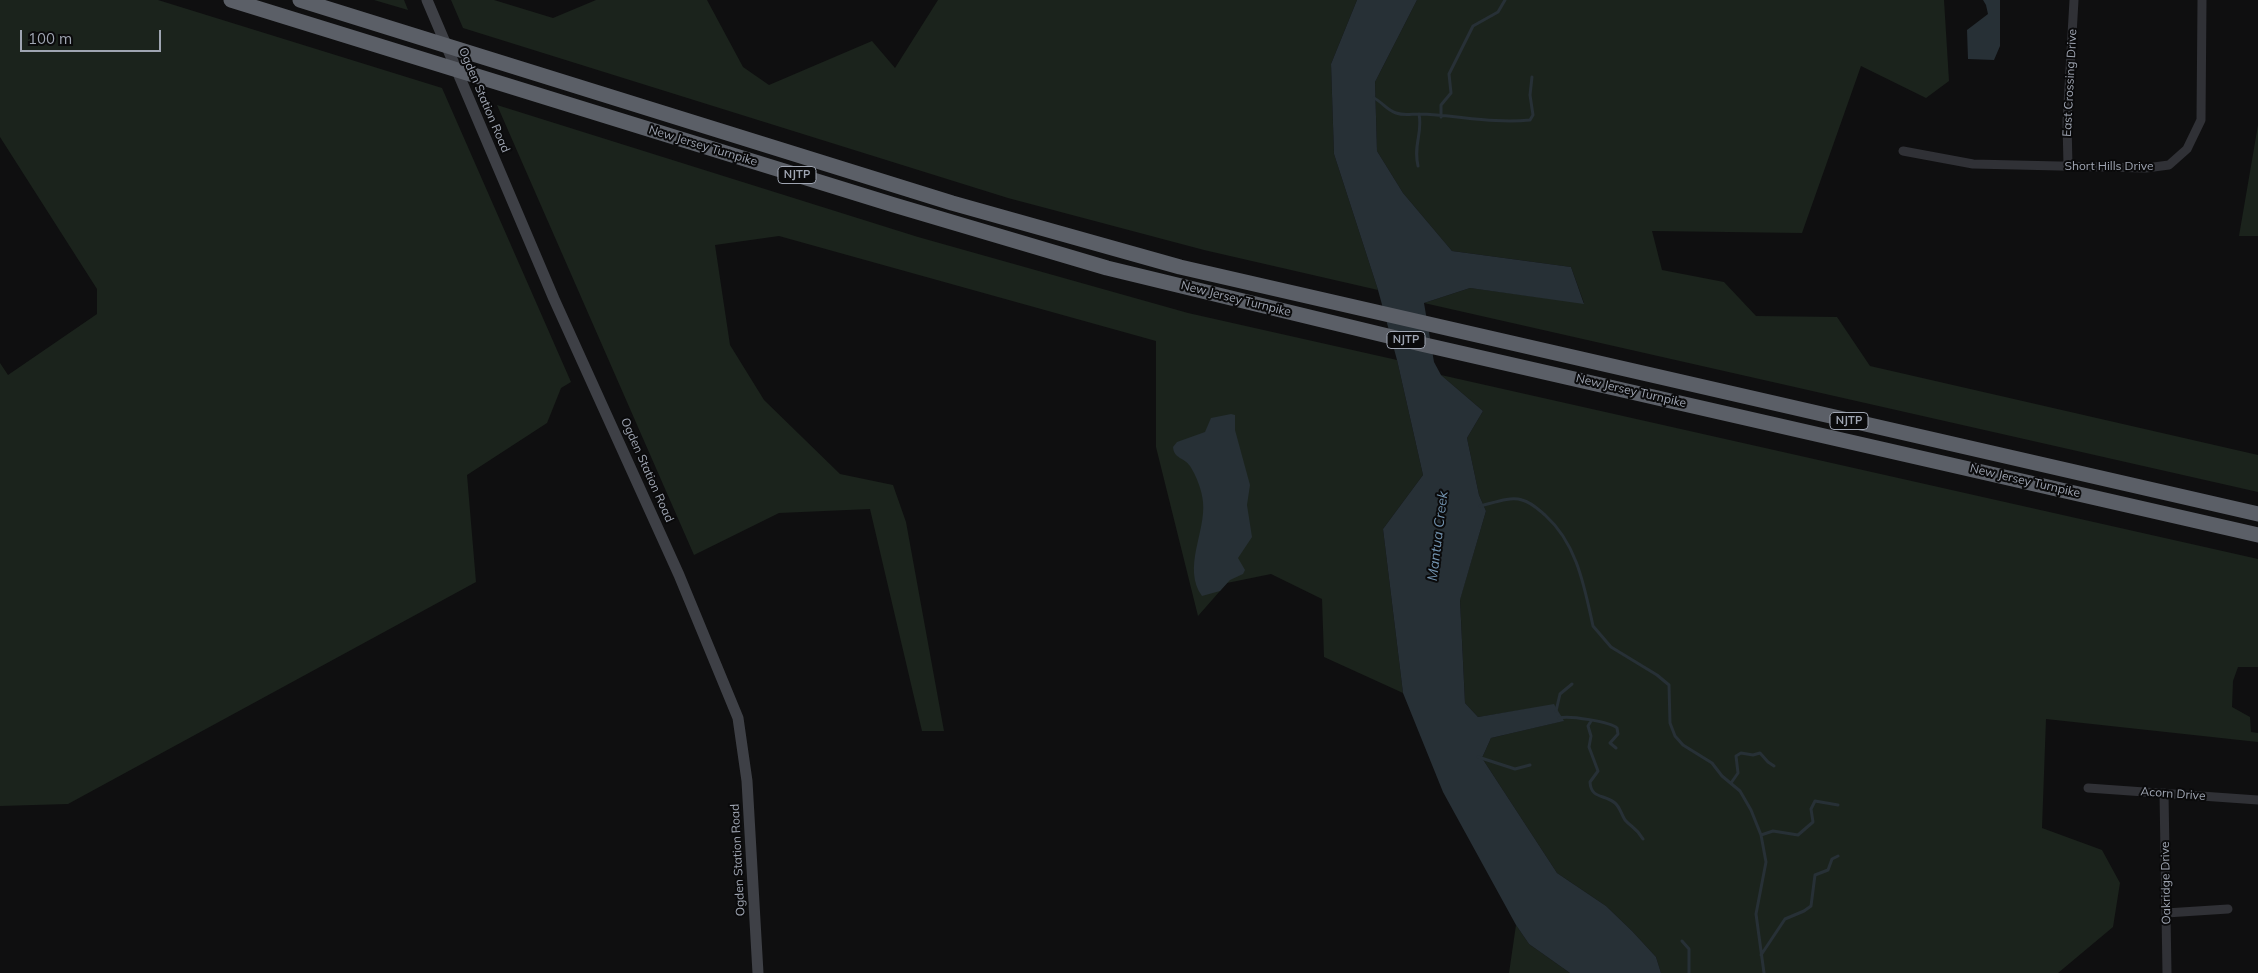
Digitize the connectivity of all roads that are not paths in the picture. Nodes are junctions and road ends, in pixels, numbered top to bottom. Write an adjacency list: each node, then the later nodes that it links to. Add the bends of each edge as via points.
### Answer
1 (231, 0): 9 (highway, New Jersey Turnpike / NJTP, via 1116,270)
2 (300, 0): 8 (highway, New Jersey Turnpike / NJTP, via 1067,236 1180,267)
3 (427, 0): 15 (street, Ogden Station Road, via 554,299 679,575 738,718 747,781)
4 (2074, 0): 7 (street, East Crossing Drive, via 2067,122)
5 (2202, 0): 7 (street, Short Hills Drive, via 2201,120 2187,149 2169,165 2146,168)
6 (1903, 151): 7 (street, Short Hills Drive, via 1973,164)
7 (2068, 166)
8 (2258, 514)
9 (2258, 535)
10 (2088, 788): 11 (street, Acorn Drive)
11 (2164, 792): 12 (street, Acorn Drive); 14 (street, Oakridge Drive)
12 (2258, 800)
13 (2228, 909): 14 (street)
14 (2166, 913): 16 (street, Oakridge Drive)
15 (758, 973)
16 (2167, 973)

